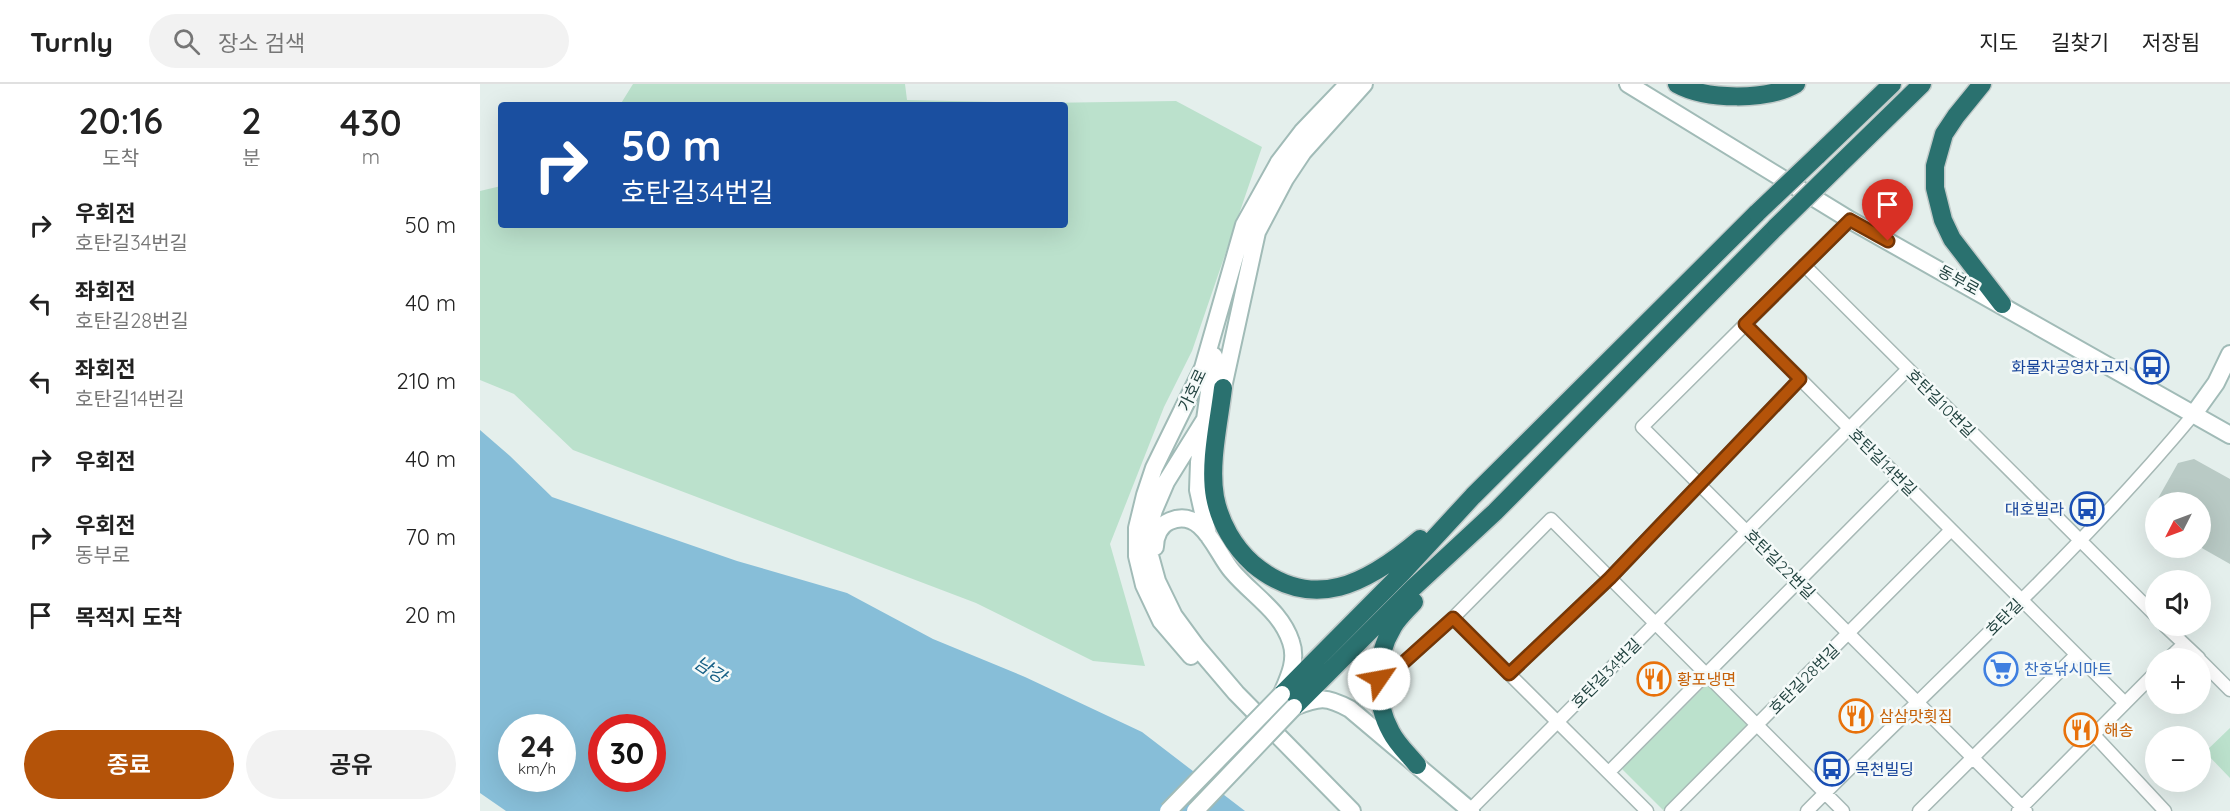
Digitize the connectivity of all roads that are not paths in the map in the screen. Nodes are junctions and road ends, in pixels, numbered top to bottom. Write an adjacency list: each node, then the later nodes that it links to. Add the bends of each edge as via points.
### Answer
1 (1348, 84): 11 (street, 가호로, via 1279,162 1244,225)
2 (1364, 84): 17 (street, 가호로, via 1303,152 1257,232)
3 (1628, 84): 9 (street, 동부로)
4 (1677, 84): 5 (highway, via 1698,92 1754,96 1780,92)
5 (1796, 84)
6 (1892, 84): 24 (highway, bridge)
7 (1922, 84): 25 (highway, bridge)
8 (1982, 84): 12 (highway, via 1944,134 1935,166 1935,188 1952,239)
9 (1850, 220): 10 (street); 12 (street, 동부로)
10 (1804, 265): 13 (street); 15 (street, 호탄길10번길)
11 (1222, 301): 19 (street); 49 (street, 가호로, via 1203,368 1154,468 1137,528 1137,556 1144,585 1161,621 1192,658)
12 (2002, 304): 18 (street, 동부로)
13 (1745, 324): 16 (street, 호탄길14번길); 23 (street, 호탄길22번길, via 1642,427)
14 (2230, 354): 18 (street, via 2216,383)
15 (1908, 369): 20 (street); 29 (street, 호탄길10번길)
16 (1800, 379): 20 (street, 호탄길14번길); 23 (street)
17 (1223, 388): 19 (street, 가호로); 24 (highway, via 1214,470 1215,498 1224,527 1243,555 1269,577 1294,588 1318,590 1374,573)
18 (2193, 415): 21 (street, 동부로); 29 (street, 호탄길, via 2147,470)
19 (1206, 421): 28 (street, via 1198,462 1198,490); 31 (street, 가호로, via 1166,482 1154,510 1148,531)
20 (1849, 428): 22 (street, 호탄길14번길); 27 (street)
21 (2230, 435)
22 (1900, 479): 26 (street, 호탄길14번길); 32 (street)
23 (1700, 485): 27 (street, 호탄길22번길); 30 (street)
24 (1473, 496): 50 (highway)
25 (1494, 512): 46 (highway, via 1392,628); 50 (highway)
26 (1951, 530): 33 (street, 호탄길14번길); 37 (street, 호탄길28번길)
27 (1747, 531): 32 (street, 호탄길22번길); 36 (street)
28 (1209, 535): 31 (street, via 1197,523 1183,517 1160,527 1155,540); 50 (street, via 1231,570 1282,622 1292,643)
29 (2079, 540): 33 (street, 호탄길); 34 (street, 호탄길10번길)
30 (1610, 578): 35 (street, 호탄길28번길, via 1551,519); 36 (street, 호탄길28번길); 44 (street)
31 (1157, 581): 49 (street, 가호로, via 1174,616)
32 (1799, 582): 37 (street, 호탄길22번길); 45 (street)
33 (2021, 600): 42 (street, 호탄길14번길); 51 (street, 호탄길)
34 (2145, 605)
35 (1453, 618): 44 (street, 호탄길34번길); 46 (street, via 1393,672)
36 (1655, 623): 45 (street, 호탄길28번길); 53 (street, 호탄길34번길)
37 (1849, 633): 51 (street, 호탄길22번길); 54 (street, 호탄길28번길)
38 (2176, 636): 39 (street)
39 (2184, 644): 40 (street); 41 (street)
40 (2180, 648)
41 (2188, 648)
42 (2076, 655): 52 (street, 호탄길14번길); 56 (street)
43 (2211, 670): 48 (street)
44 (1509, 674): 53 (street, 호탄길34번길)
45 (1708, 674): 54 (street, 호탄길28번길); 58 (street)
46 (1379, 679): 57 (highway, via 1382,713 1392,734)
47 (2145, 683): 52 (street)
48 (2230, 690)
49 (1236, 693): 63 (street, 가호로)
50 (1288, 700): 57 (street, via 1333,700 1350,709); 61 (street, bridge); 62 (street, bridge)
51 (1918, 701): 56 (street, 호탄길22번길); 59 (street, 호탄길)
52 (2125, 703): 55 (street)
53 (1557, 722): 58 (street, 호탄길34번길); 64 (street)
54 (1758, 725): 59 (street, 호탄길28번길); 66 (street)
55 (2094, 735): 60 (street); 70 (street)
56 (1973, 757): 60 (street, 호탄길22번길); 69 (street)
57 (1417, 765): 64 (street)
58 (1609, 772): 65 (street, 호탄길34번길)
59 (1825, 793): 67 (street, 호탄길); 68 (street, 호탄길28번길)
60 (2022, 810)
61 (1168, 811)
62 (1195, 811)
63 (1352, 811)
64 (1470, 811)
65 (1647, 811)
66 (1671, 811)
67 (1807, 811)
68 (1843, 811)
69 (1919, 811)
70 (2165, 811)

